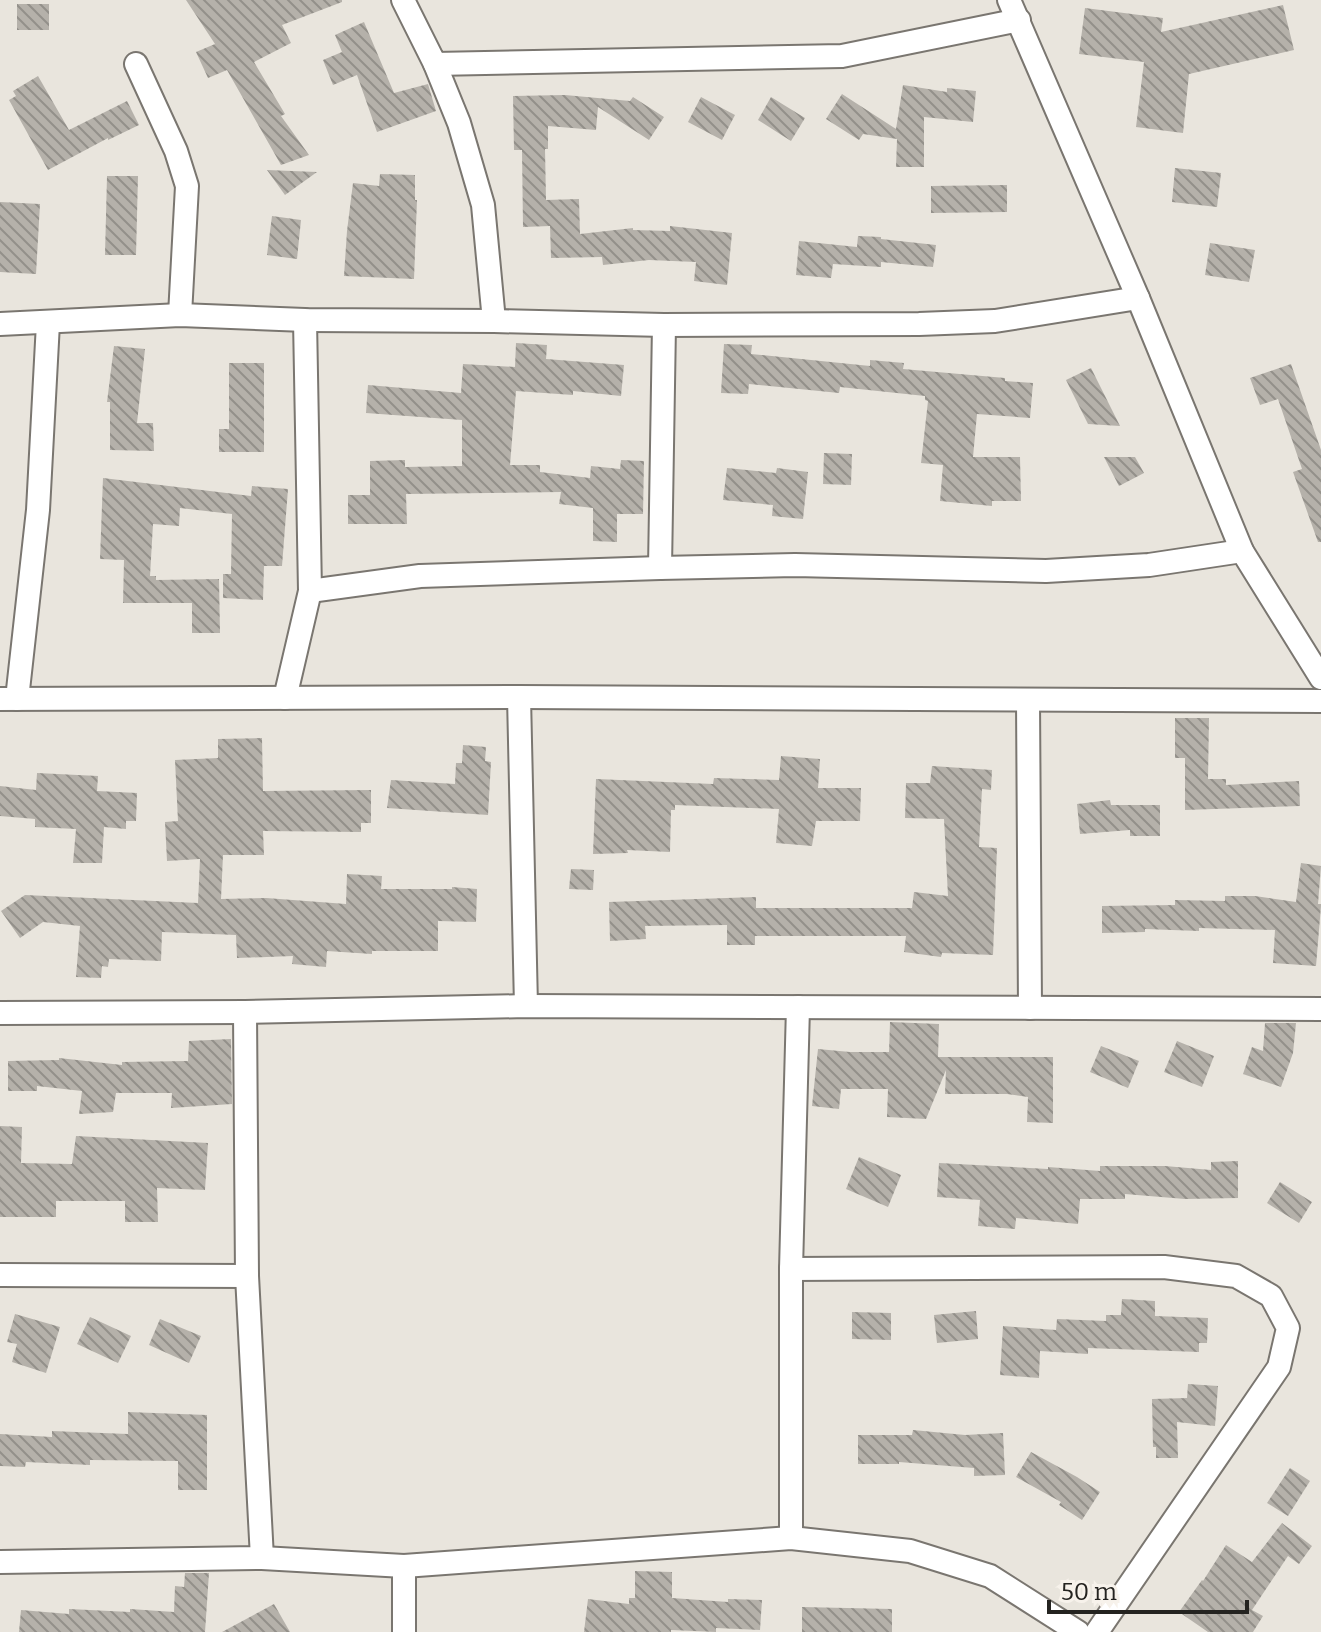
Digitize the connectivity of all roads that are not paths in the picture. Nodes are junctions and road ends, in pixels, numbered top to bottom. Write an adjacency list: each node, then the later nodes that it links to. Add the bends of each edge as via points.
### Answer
1 (403, 0): 4 (street)
2 (1014, 10): 4 (street, via 842,56); 5 (street)
3 (136, 64): 6 (street, via 187,186)
4 (435, 64): 8 (street, via 483,205)
5 (1138, 298): 11 (street, via 995,321); 12 (street)
6 (180, 315): 7 (street); 9 (street)
7 (305, 320): 8 (street); 14 (street)
8 (494, 321): 11 (street)
9 (48, 323): 10 (street); 18 (street, via 38,510)
10 (0, 324)
11 (664, 325): 13 (street)
12 (1242, 551): 13 (street, via 1149,565 1046,571 795,565); 15 (street)
13 (660, 568): 14 (street, via 420,576)
14 (310, 591): 17 (street)
15 (1321, 678)
16 (519, 697): 17 (street); 19 (street); 21 (street)
17 (285, 698): 18 (street)
18 (9, 699)
19 (1028, 700): 20 (street); 23 (street)
20 (1321, 701)
21 (526, 1006): 22 (street); 25 (street)
22 (798, 1007): 23 (street); 27 (street)
23 (1030, 1008): 24 (street)
24 (1321, 1009)
25 (245, 1012): 26 (street); 29 (street)
26 (0, 1013)
27 (791, 1269): 30 (street); 36 (street, via 1164,1267 1236,1276 1271,1296 1288,1328 1279,1367)
28 (0, 1275): 29 (street)
29 (247, 1276): 31 (street)
30 (791, 1538): 33 (street); 35 (street, via 910,1551 990,1576)
31 (262, 1558): 32 (street); 33 (street)
32 (0, 1562)
33 (404, 1566): 34 (street)
34 (404, 1632)
35 (1078, 1632)
36 (1097, 1632)

